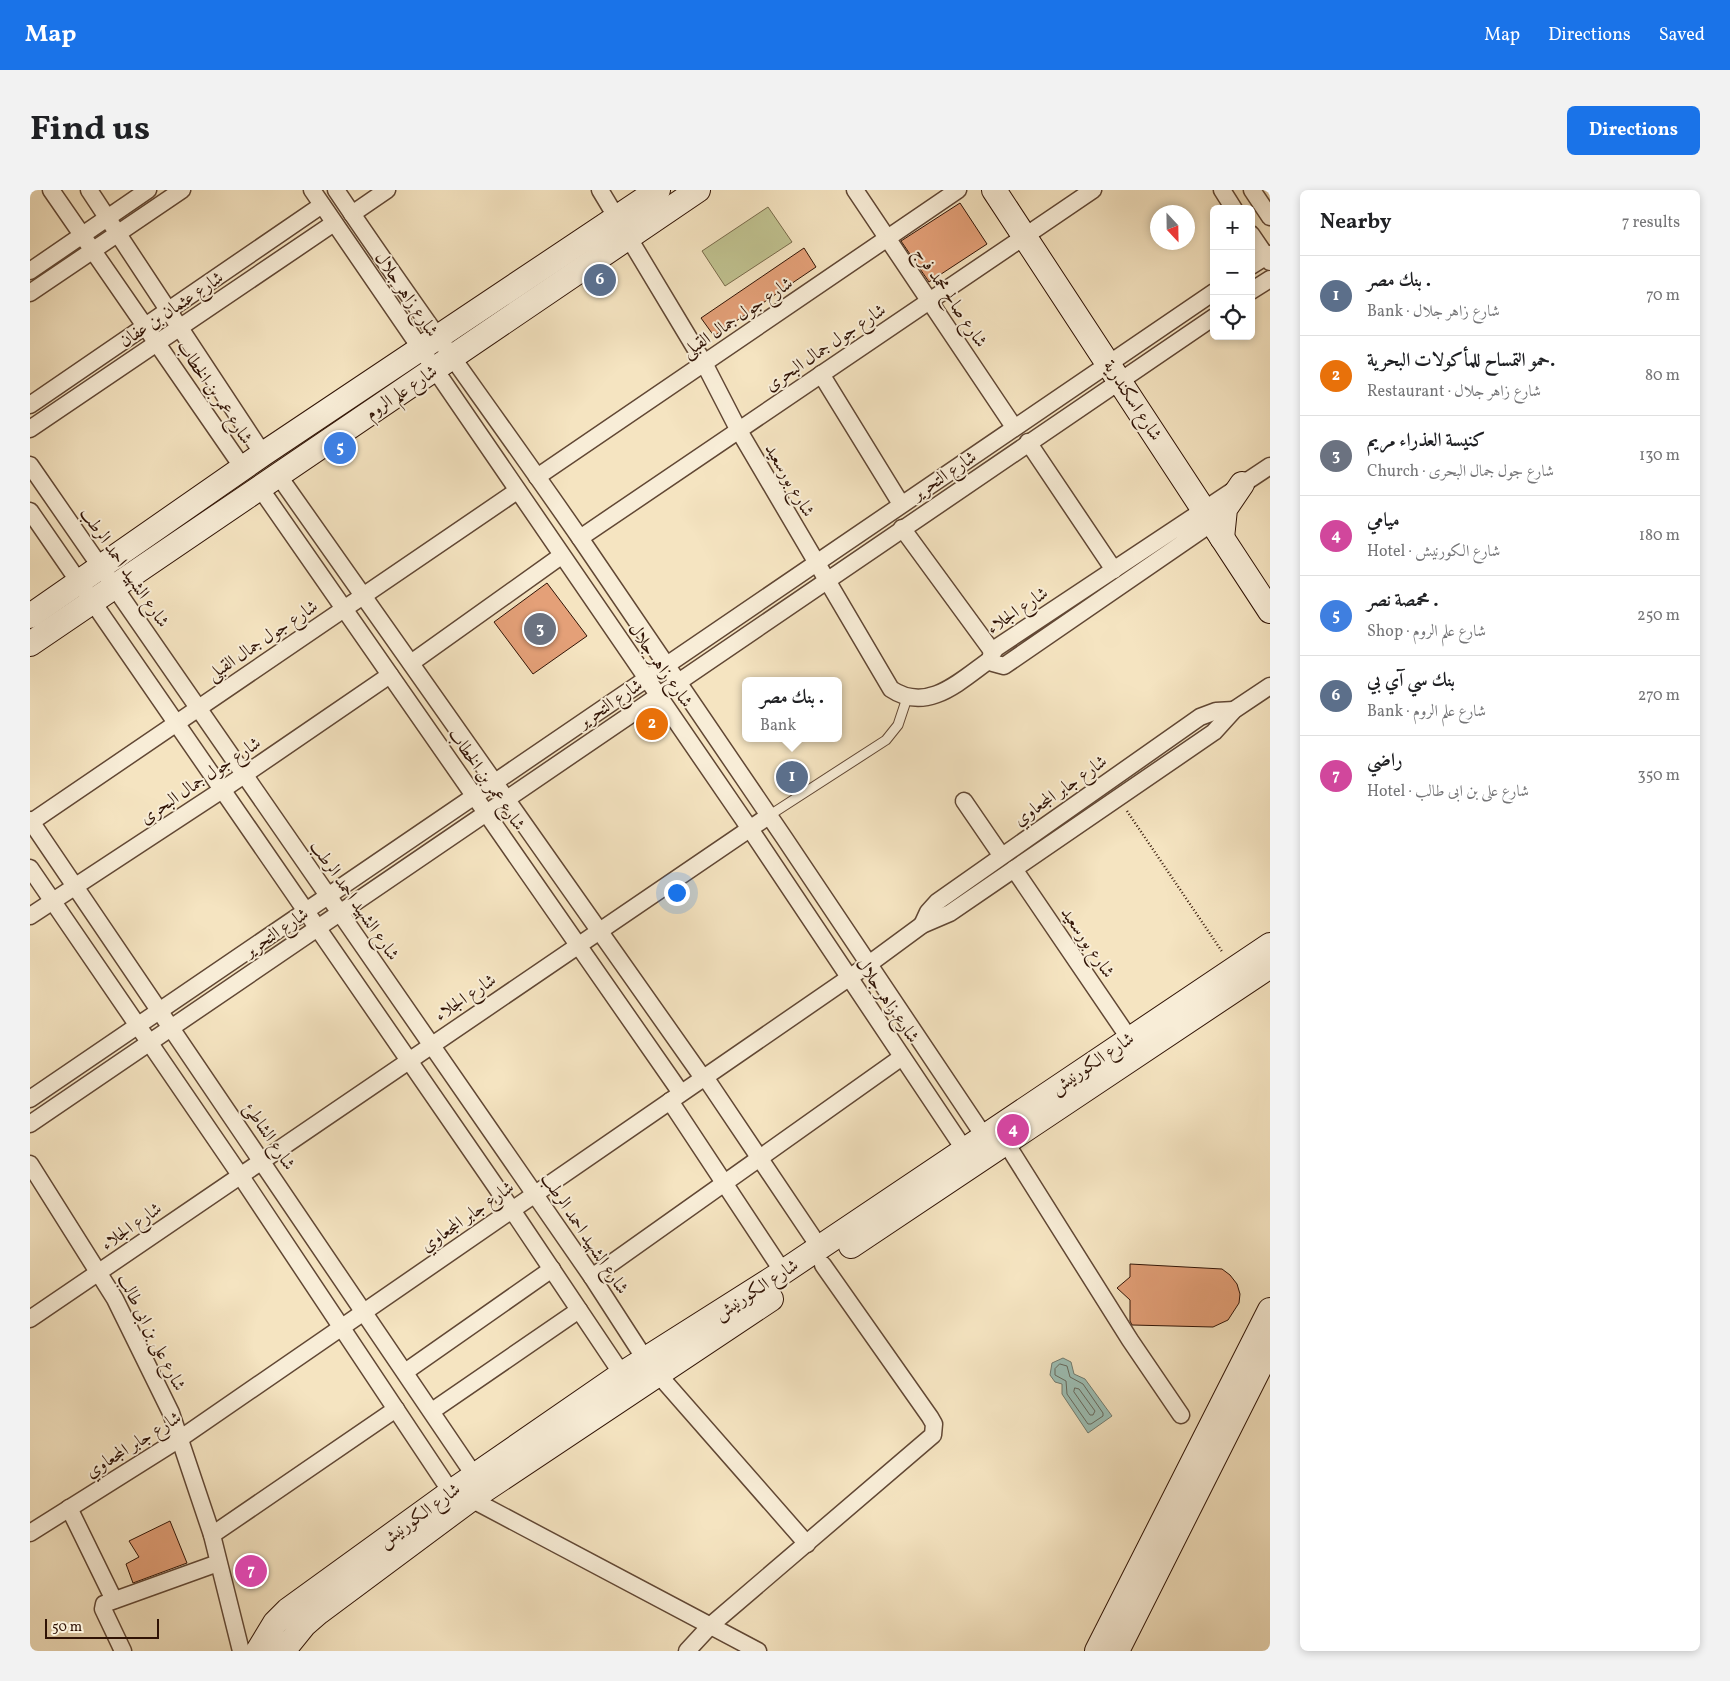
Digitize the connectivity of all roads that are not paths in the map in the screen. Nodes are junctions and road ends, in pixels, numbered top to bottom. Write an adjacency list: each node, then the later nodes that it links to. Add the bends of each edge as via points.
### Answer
1 (51, 190): 25 (street, شارع عمر بن الخطاب)
2 (88, 190): 21 (street, شارع عمر بن الخطاب)
3 (148, 190): 21 (street)
4 (182, 190): 24 (street)
5 (312, 190): 17 (street, شارع زاهر جلال)
6 (387, 190): 19 (street)
7 (600, 190): 23 (street, شارع بورسعيد)
8 (658, 190): 23 (street, شارع علم الروم)
9 (698, 190): 23 (street, شارع علم الروم)
10 (855, 190): 27 (street, شارع صالح محمد فرج)
11 (958, 190): 27 (street, شارع جول جمال القبلى)
12 (994, 190): 26 (street, شارع اسكندرية)
13 (1093, 190): 26 (street, شارع جول جمال البحرى)
14 (1222, 190): 18 (street)
15 (1252, 190): 20 (street)
16 (340, 192): 19 (street, شارع زاهر جلال)
17 (322, 205): 22 (street, شارع زاهر جلال); 38 (street, شارع عثمان بن عفان)
18 (1231, 205)
19 (352, 214): 43 (street, شارع زاهر جلال)
20 (1270, 216)
21 (107, 218): 24 (street, شارع عمر بن الخطاب); 25 (street)
22 (334, 223): 41 (street, شارع عثمان بن عفان); 43 (street, شارع زاهر جلال)
23 (622, 228): 43 (street, شارع علم الروم); 44 (street, شارع بورسعيد); 45 (street, شارع علم الروم)
24 (117, 234): 29 (street); 38 (street, شارع عمر بن الخطاب)
25 (82, 235): 29 (street, شارع عمر بن الخطاب); 32 (street)
26 (1025, 236): 37 (street, شارع جول جمال البحرى); 46 (street, شارع اسكندرية)
27 (887, 238): 37 (street, شارع صالح محمد فرج); 44 (street, شارع جول جمال القبلى)
28 (1255, 239): 30 (street)
29 (93, 250): 35 (street); 40 (street, شارع عمر بن الخطاب)
30 (1269, 257): 31 (street)
31 (1255, 264)
32 (30, 271)
33 (1270, 279): 34 (street)
34 (1255, 288)
35 (30, 293)
36 (1210, 295): 46 (street, شارع التحرير)
37 (930, 300): 47 (street, شارع جول جمال البحرى); 49 (street, شارع صالح محمد فرج)
38 (168, 310): 40 (street, شارع عثمان بن عفان); 41 (street, شارع عمر بن الخطاب)
39 (1210, 319): 46 (street, شارع التحرير)
40 (146, 326): 42 (street, شارع عمر بن الخطاب); 48 (street, شارع عثمان بن عفان)
41 (179, 328): 42 (street, شارع عثمان بن عفان); 53 (street, شارع عمر بن الخطاب)
42 (157, 343): 50 (street, شارع عثمان بن عفان); 56 (street, شارع عمر بن الخطاب)
43 (429, 344): 45 (street, شارع زاهر جلال); 53 (street, شارع علم الروم)
44 (704, 363): 51 (street, شارع بورسعيد); 57 (street, شارع جول جمال القبلى)
45 (443, 364): 57 (street, شارع زاهر جلال); 58 (street, شارع علم الروم); 60 (street, شارع زاهر جلال)
46 (1115, 371): 49 (street, شارع التحرير); 52 (street, شارع التحرير); 63 (street, شارع اسكندرية)
47 (821, 374): 51 (street, شارع جول جمال البحرى); 61 (street)
48 (30, 405)
49 (1014, 427): 61 (street, شارع التحرير)
50 (30, 429)
51 (738, 429): 65 (street, شارع جول جمال البحرى); 67 (street, شارع بورسعيد)
52 (1028, 442): 64 (street, شارع التحرير); 69 (street)
53 (263, 454): 56 (street, شارع علم الروم)
54 (30, 465): 68 (street, شارع الشهيد احمد الرطب)
55 (1270, 466): 59 (street, شارع الجلاء)
56 (243, 468): 68 (street, شارع علم الروم)
57 (538, 477): 65 (street, شارع زاهر جلال)
58 (269, 481): 72 (street, شارع علم الروم); 73 (street, شارع عمر بن الخطاب); 76 (street, شارع عمر بن الخطاب)
59 (1242, 484): 63 (street, شارع الجلاء); 63 (street)
60 (517, 491): 66 (street, شارع زاهر جلال); 73 (street, شارع جول جمال القبلى)
61 (901, 504): 67 (street, شارع التحرير)
62 (30, 511): 71 (street)
63 (1213, 523): 69 (street, شارع الجلاء); 77 (street, شارع اسكندرية); 79 (street, شارع الجلاء)
64 (902, 528): 70 (street, شارع التحرير); 81 (street)
65 (580, 538): 83 (street, شارع زاهر جلال)
66 (561, 556): 82 (street); 85 (street, شارع زاهر جلال)
67 (815, 562): 70 (street, شارع بورسعيد); 83 (street, شارع التحرير)
68 (101, 567): 71 (street, شارع علم الروم); 72 (street, شارع الشهيد احمد الرطب)
69 (1114, 570): 75 (street, شارع الجلاء)
70 (826, 580): 86 (street, شارع التحرير); 89 (street, شارع بورسعيد, via 891,689)
71 (79, 582): 74 (street); 78 (street, شارع علم الروم)
72 (114, 587): 74 (street, شارع علم الروم); 90 (street, شارع الشهيد احمد الرطب)
73 (363, 596): 76 (street, شارع جول جمال القبلى); 82 (street, شارع عمر بن الخطاب)
74 (92, 602): 80 (street, شارع علم الروم); 92 (street)
75 (1064, 603): 79 (street); 81 (street, شارع الجلاء)
76 (344, 609): 84 (street, شارع عمر بن الخطاب); 90 (street, شارع جول جمال القبلى)
77 (1270, 611)
78 (30, 616)
79 (1074, 618): 81 (street, شارع الجلاء, via 1004,666 996,665)
80 (30, 644)
81 (992, 655): 89 (street, via 939,694 924,699)
82 (411, 663): 94 (street, شارع عمر بن الخطاب)
83 (666, 664): 85 (street, شارع التحرير); 86 (street, شارع زاهر جلال)
84 (390, 675): 93 (street, شارع جول جمال البحرى); 96 (street, شارع عمر بن الخطاب)
85 (645, 678): 88 (street, شارع زاهر جلال); 94 (street, شارع التحرير)
86 (678, 681): 88 (street, شارع التحرير); 100 (street, شارع زاهر جلال)
87 (1270, 686): 91 (street, شارع جابر المجعاوي)
88 (657, 695): 97 (street, شارع التحرير); 102 (street, شارع زاهر جلال)
89 (907, 698): 100 (lane, شارع الجلاء, via 898,726 886,740)
90 (198, 708): 92 (street, شارع جول جمال القبلى); 93 (street, شارع الشهيد احمد الرطب)
91 (1234, 710): 103 (street, شارع جابر المجعاوي, via 1216,711 1200,717); 105 (street, شارع جابر المجعاوي, via 1214,732)
92 (176, 723): 95 (street); 101 (street, شارع جول جمال القبلى)
93 (244, 775): 95 (street, شارع جول جمال البحرى); 107 (street, شارع الشهيد احمد الرطب)
94 (494, 782): 96 (street, شارع التحرير); 97 (street, شارع عمر بن الخطاب)
95 (222, 790): 106 (street, شارع جول جمال البحرى); 109 (street)
96 (474, 796): 99 (street, شارع عمر بن الخطاب); 107 (street, شارع التحرير)
97 (506, 799): 99 (street, شارع التحرير); 114 (street, شارع عمر بن الخطاب)
98 (964, 801): 103 (street)
99 (485, 813): 110 (street, شارع التحرير); 115 (street, شارع عمر بن الخطاب)
100 (770, 815): 102 (street, شارع الجلاء); 117 (street, شارع زاهر جلال)
101 (30, 822): 106 (street, شارع الشاطئ)
102 (750, 829): 114 (street, شارع الجلاء); 119 (street, شارع زاهر جلال)
103 (1002, 855): 112 (street, شارع جابر المجعاوي, via 937,902)
104 (30, 868): 108 (street)
105 (1014, 869): 112 (street, شارع جابر المجعاوي, via 943,917); 123 (street, شارع بورسعيد)
106 (75, 886): 108 (street, شارع جول جمال البحرى); 120 (street, شارع الشاطئ)
107 (328, 895): 109 (street, شارع التحرير); 110 (street, شارع الشهيد احمد الرطب)
108 (52, 900): 111 (street, شارع جول جمال البحرى); 121 (street)
109 (305, 910): 113 (street); 120 (street, شارع التحرير)
110 (340, 912): 113 (street, شارع التحرير); 125 (street, شارع الشهيد احمد الرطب)
111 (30, 916)
112 (922, 925): 117 (street, شارع جابر المجعاوي)
113 (317, 928): 122 (street, شارع التحرير); 127 (street)
114 (599, 931): 115 (street, شارع الجلاء); 128 (street, شارع عمر بن الخطاب)
115 (578, 945): 125 (street, شارع الجلاء); 129 (street, شارع عمر بن الخطاب)
116 (1270, 946): 123 (street, شارع الكورنيش)
117 (869, 964): 119 (street, شارع جابر المجعاوي); 132 (street, شارع زاهر جلال)
118 (1270, 966): 132 (street, شارع الكورنيش)
119 (849, 978): 126 (street, شارع زاهر جلال); 128 (street, شارع جابر المجعاوي)
120 (159, 1010): 121 (street, شارع التحرير); 122 (street, شارع الشاطئ)
121 (138, 1025): 124 (street); 130 (street, شارع التحرير)
122 (171, 1028): 124 (street, شارع التحرير); 135 (street, شارع الشاطئ)
123 (1129, 1038): 132 (street, شارع الكورنيش)
124 (150, 1042): 131 (street, شارع التحرير); 137 (street)
125 (431, 1045): 127 (street, شارع الجلاء); 139 (street, شارع الشهيد احمد الرطب)
126 (902, 1057): 133 (street, شارع زاهر جلال); 134 (street)
127 (409, 1060): 135 (street, شارع الجلاء); 140 (street)
128 (704, 1078): 129 (street, شارع جابر المجعاوي); 134 (street, شارع عمر بن الخطاب)
129 (675, 1097): 138 (street, شارع عمر بن الخطاب); 139 (street, شارع جابر المجعاوي)
130 (30, 1099)
131 (30, 1124)
132 (995, 1143): 133 (street, شارع الكورنيش); 157 (street, شارع زاهر جلال)
133 (970, 1157): 141 (street, شارع الكورنيش)
134 (760, 1159): 138 (street); 141 (street, شارع عمر بن الخطاب)
135 (262, 1160): 137 (street, شارع الجلاء); 148 (street, شارع الشاطئ)
136 (30, 1164): 143 (street, شارع على بن ابى طالب)
137 (240, 1175): 143 (street, شارع الجلاء); 150 (street)
138 (725, 1184): 144 (street, شارع عمر بن الخطاب); 145 (street)
139 (534, 1194): 140 (street, شارع جابر المجعاوي); 145 (street, شارع الشهيد احمد الرطب)
140 (512, 1210): 142 (street); 148 (street, شارع جابر المجعاوي)
141 (821, 1256): 144 (street, شارع الكورنيش); 152 (street, شارع الكورنيش); 164 (street, شارع عمر بن الخطاب, via 930,1417 935,1430 928,1441)
142 (552, 1269): 146 (street); 153 (street)
143 (99, 1272): 149 (street, شارع الجلاء); 158 (street, شارع على بن ابى طالب, via 172,1413)
144 (783, 1272): 152 (street, شارع الكورنيش)
145 (592, 1277): 152 (street, شارع الشهيد احمد الرطب)
146 (579, 1310): 154 (street); 156 (street)
147 (1270, 1310): 176 (street)
148 (364, 1311): 150 (street, شارع جابر المجعاوي); 153 (street, شارع الشاطئ)
149 (30, 1319)
150 (341, 1327): 155 (street); 158 (street, شارع جابر المجعاوي)
151 (1270, 1347): 177 (street)
152 (651, 1366): 154 (street, شارع الكورنيش); 160 (street, شارع الكورنيش); 164 (street, شارع الشهيد احمد الرطب)
153 (405, 1372): 156 (street, شارع الشاطئ)
154 (622, 1374): 159 (street, شارع الكورنيش)
155 (396, 1408): 160 (street); 163 (street)
156 (432, 1411): 159 (street, شارع الشاطئ)
157 (1182, 1415)
158 (181, 1438): 161 (street, شارع جابر المجعاوي); 163 (street, شارع على بن ابى طالب)
159 (474, 1475): 160 (street, شارع الكورنيش)
160 (461, 1495): 168 (street); 169 (street, شارع الكورنيش, via 302,1599)
161 (69, 1508): 162 (street, شارع جابر المجعاوي); 166 (street)
162 (30, 1533)
163 (212, 1535): 165 (street, شارع على بن ابى طالب)
164 (808, 1544): 168 (street)
165 (218, 1563): 166 (street); 167 (street, شارع على بن ابى طالب)
166 (114, 1600): 170 (street, via 104,1604 103,1609)
167 (232, 1618): 171 (street, شارع على بن ابى طالب); 172 (street)
168 (711, 1625): 174 (street); 175 (street)
169 (283, 1638): 173 (street, شارع الكورنيش)
170 (123, 1651)
171 (241, 1651)
172 (254, 1651)
173 (258, 1651)
174 (686, 1651)
175 (758, 1651)
176 (1097, 1651)
177 (1117, 1651)

